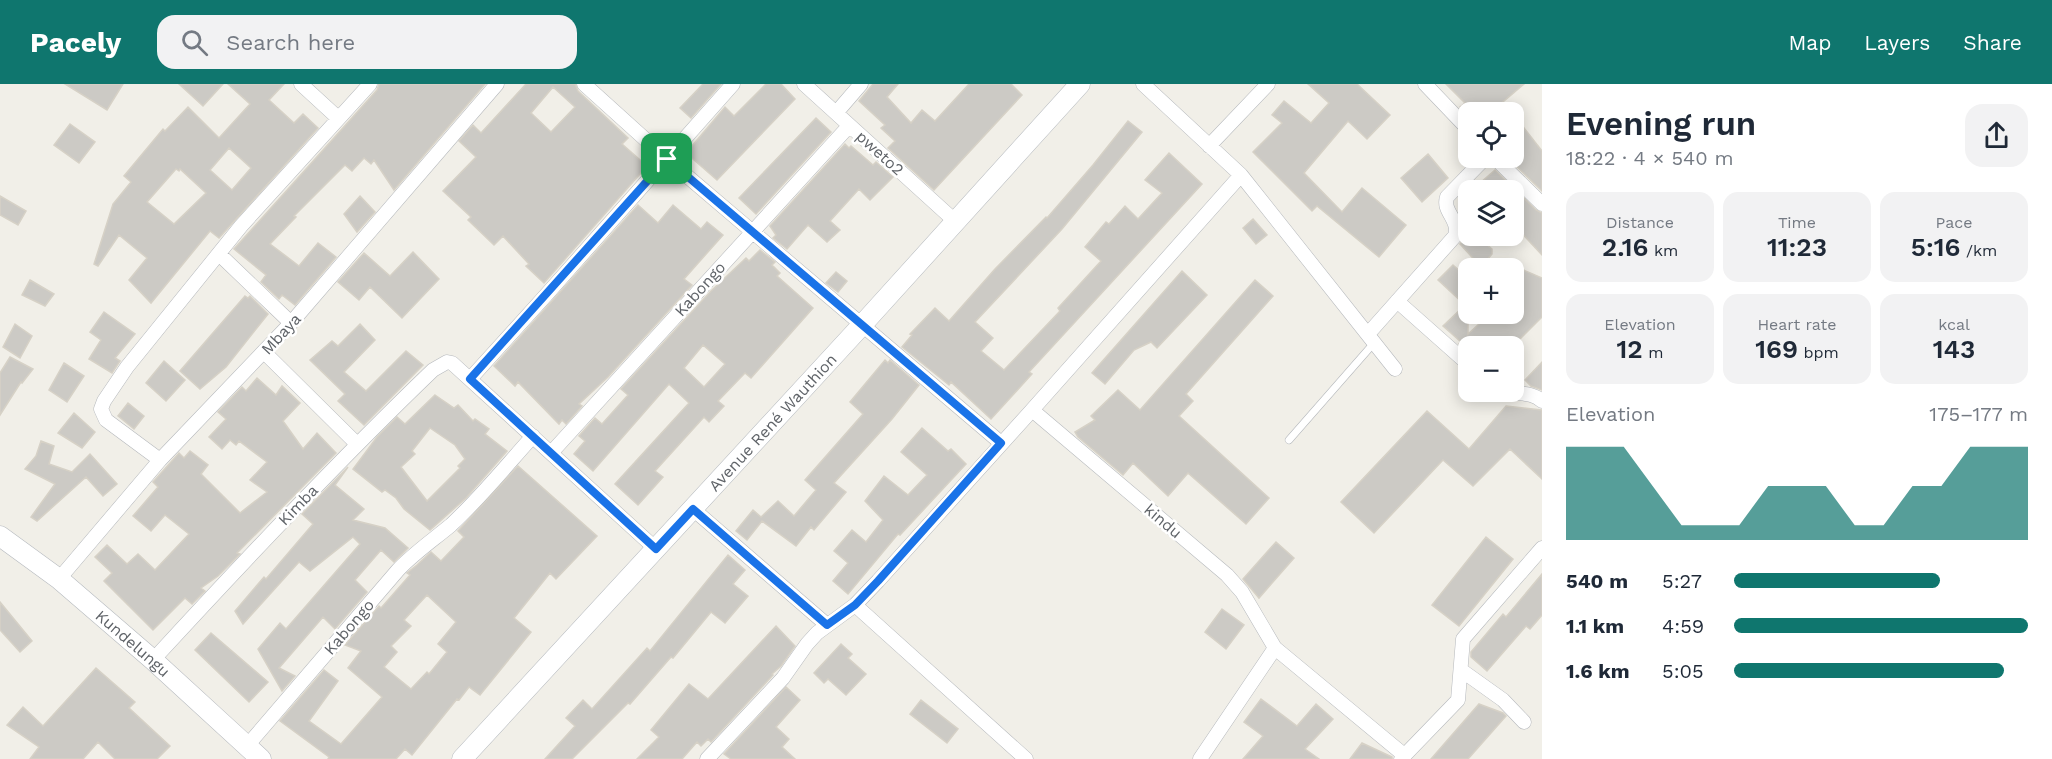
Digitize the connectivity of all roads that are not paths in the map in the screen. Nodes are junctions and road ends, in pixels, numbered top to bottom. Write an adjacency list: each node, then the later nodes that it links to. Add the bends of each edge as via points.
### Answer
1 (301, 84): 13 (street)
2 (370, 84): 13 (street)
3 (497, 84): 26 (street, Mbaya)
4 (584, 84): 17 (street)
5 (733, 84): 17 (street)
6 (804, 84): 12 (street, pweto2)
7 (861, 84): 12 (street)
8 (1080, 84): 22 (street, Avenue René Wauthion)
9 (1143, 84): 16 (street)
10 (1268, 84): 16 (street)
11 (1425, 84): 14 (street)
12 (836, 113): 15 (street, pweto2)
13 (338, 118): 24 (street)
14 (1458, 119)
15 (849, 126): 22 (street, pweto2); 23 (street, Kabongo)
16 (1209, 146): 20 (street)
17 (667, 159): 23 (street); 32 (street)
18 (1475, 168): 25 (street, via 1447,197 1446,206 1456,222 1455,236)
19 (1505, 168): 21 (street)
20 (1240, 175): 28 (street); 35 (street)
21 (1542, 204)
22 (956, 222): 27 (street, Avenue René Wauthion)
23 (752, 231): 27 (street); 40 (street, Kabongo)
24 (219, 254): 26 (street); 41 (street, via 128,367 101,410 107,421)
25 (1397, 301): 28 (street); 30 (street)
26 (291, 323): 29 (street, Mbaya)
27 (861, 326): 38 (street); 42 (street, Avenue René Wauthion)
28 (1371, 339): 31 (street); 37 (lane)
29 (264, 352): 39 (street); 41 (street, Mbaya)
30 (1458, 355)
31 (1395, 369)
32 (470, 379): 36 (street); 39 (street, Kimba, via 452,363 444,363)
33 (1524, 393): 34 (street)
34 (1542, 401)
35 (1032, 410): 38 (street); 49 (street, kindu, via 1227,575 1242,592)
36 (533, 436): 40 (street); 53 (street, Kabongo, via 451,524 398,570)
37 (1289, 440)
38 (1001, 443): 47 (street)
39 (357, 444): 50 (street, Kimba)
40 (551, 453): 45 (street)
41 (160, 460): 46 (street, Mbaya)
42 (693, 509): 45 (street, Avenue René Wauthion); 48 (street)
43 (0, 536): 46 (street, Kundelungu)
44 (1542, 548): 51 (street, via 1463,639)
45 (656, 549): 55 (street, Avenue René Wauthion)
46 (59, 579): 50 (street, Kundelungu)
47 (855, 605): 48 (street); 57 (street)
48 (827, 625): 56 (street)
49 (1275, 648): 54 (street, kindu); 58 (street)
50 (153, 660): 53 (street, Kundelungu)
51 (1461, 670): 52 (street, via 1503,700); 54 (street, via 1456,702)
52 (1524, 722)
53 (254, 752)
54 (1402, 757)
55 (462, 759)
56 (707, 759)
57 (1026, 759)
58 (1200, 759)

